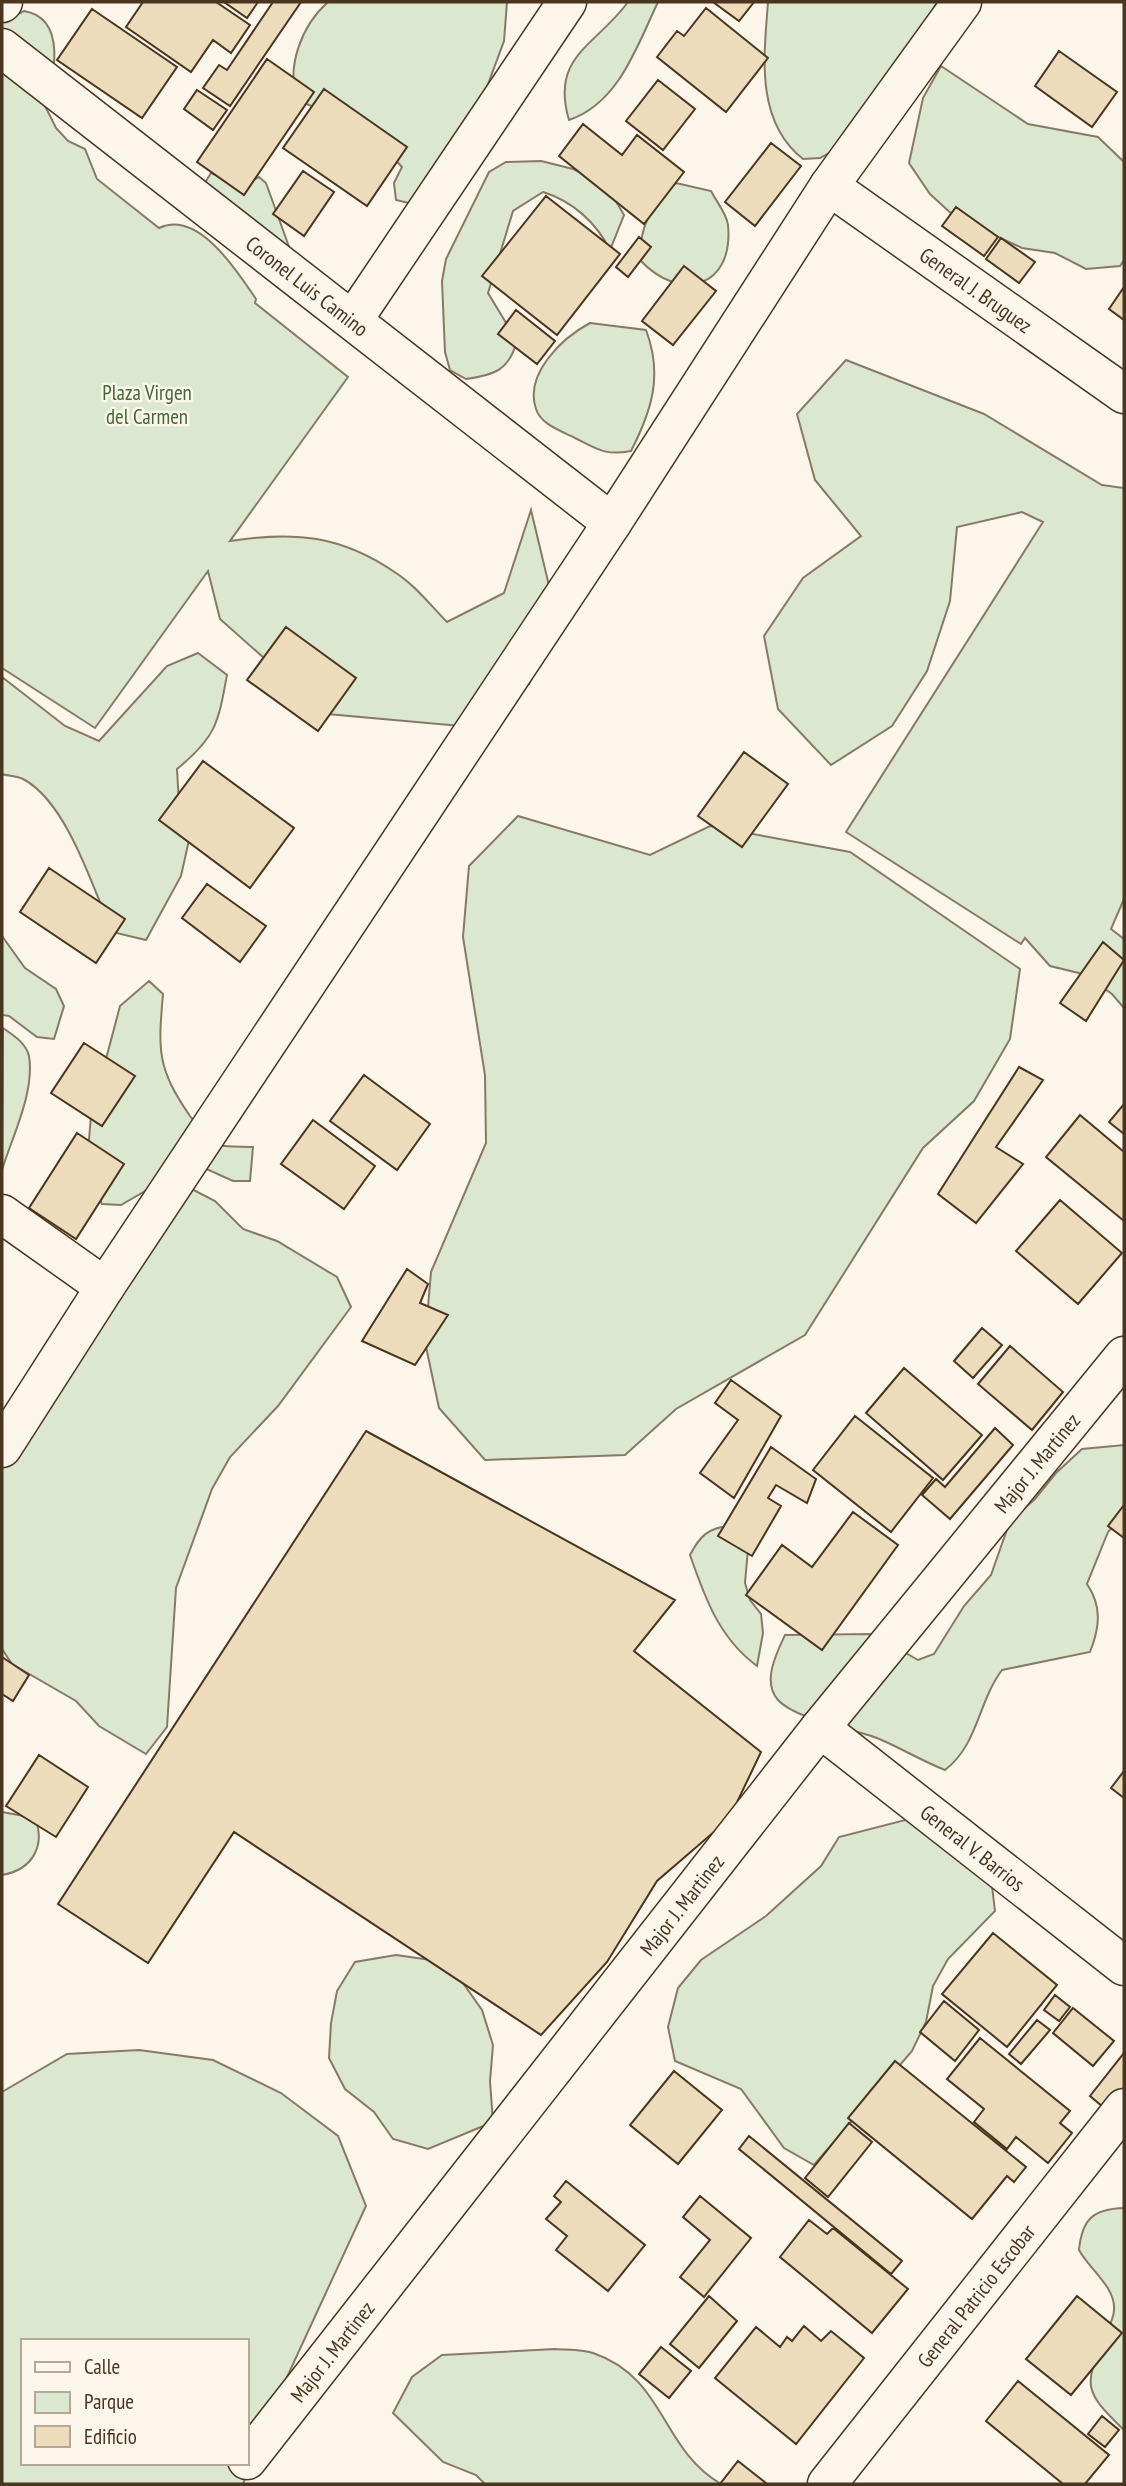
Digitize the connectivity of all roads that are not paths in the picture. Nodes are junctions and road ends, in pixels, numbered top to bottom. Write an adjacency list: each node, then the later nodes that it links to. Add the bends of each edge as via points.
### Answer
1 (567, 2): 5 (street)
2 (962, 2): 4 (street)
3 (2, 48): 5 (street, Coronel Luis Camino)
4 (829, 186): 6 (street, General J. Bruguez); 7 (street)
5 (353, 320): 7 (street, Coronel Luis Camino)
6 (1124, 394)
7 (612, 523): 9 (street)
8 (2, 1214): 9 (street)
9 (105, 1287): 11 (street)
10 (1124, 1356): 12 (street, Major J. Martinez)
11 (2, 1448)
12 (820, 1728): 13 (street, General V. Barrios); 15 (street, Major J. Martinez)
13 (1124, 1966)
14 (1124, 2108): 18 (street, General Patricio Escobar)
15 (248, 2457)
16 (242, 2465): 17 (street, Major J. Martinez)
17 (227, 2484)
18 (827, 2484)

